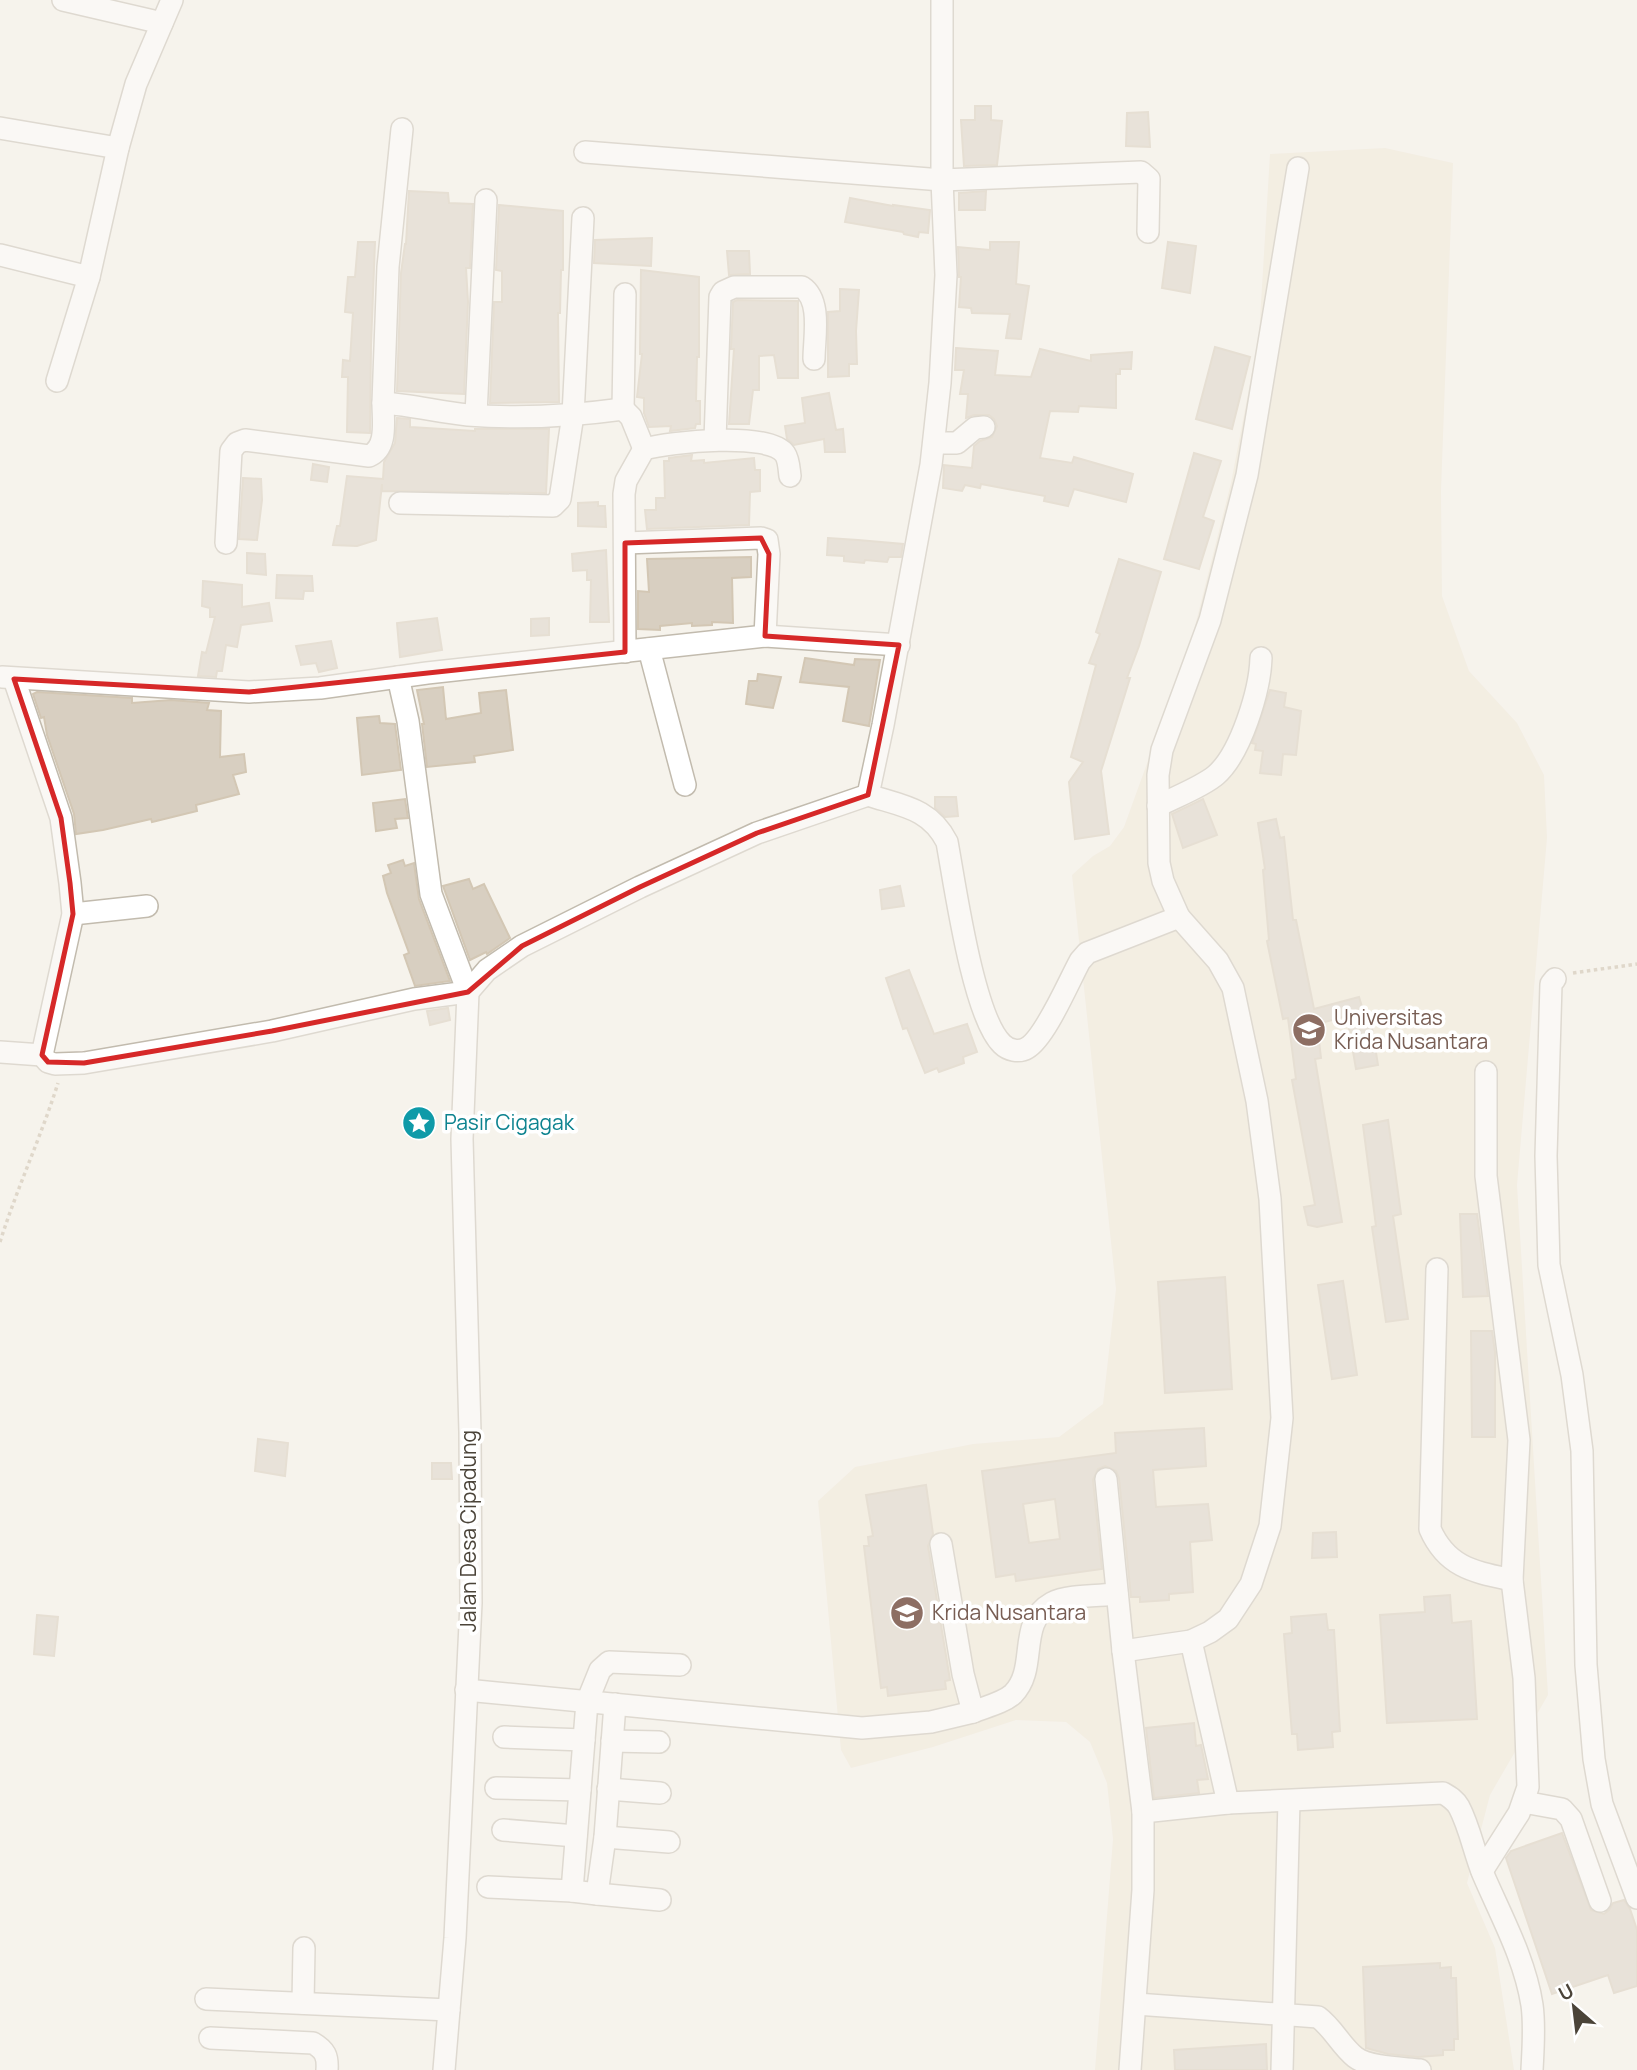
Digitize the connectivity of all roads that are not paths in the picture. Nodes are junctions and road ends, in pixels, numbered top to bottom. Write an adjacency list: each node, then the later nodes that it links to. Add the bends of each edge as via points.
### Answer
1 (63, 0): 4 (street)
2 (172, 0): 4 (street)
3 (942, 0): 10 (street)
4 (162, 23): 7 (street, via 136,84)
5 (0, 128): 7 (street)
6 (402, 129): 19 (street, via 388,267)
7 (118, 148): 15 (street)
8 (585, 152): 10 (street)
9 (1298, 168): 40 (street, via 1247,475 1210,620 1161,750)
10 (942, 180): 13 (street, via 1141,172 1149,179); 25 (street, via 946,275)
11 (486, 200): 21 (street)
12 (583, 218): 22 (street)
13 (1148, 232)
14 (0, 255): 15 (street)
15 (89, 277): 18 (street)
16 (625, 294): 20 (street)
17 (814, 359): 24 (street, via 814,303 809,291 802,287 734,287 723,292)
18 (57, 381)
19 (383, 403): 21 (street); 29 (street, via 382,446 369,456 245,440 237,443 230,451)
20 (623, 409): 22 (street); 26 (street)
21 (476, 415): 22 (street)
22 (573, 415): 28 (street, via 564,484 553,506)
23 (984, 427): 25 (street, via 975,428 957,443)
24 (715, 440): 26 (street); 27 (street, via 756,442 783,451)
25 (934, 443): 32 (street)
26 (644, 449): 30 (street, via 626,481)
27 (790, 476)
28 (400, 503)
29 (226, 543)
30 (625, 543): 31 (street, via 767,540); 34 (street)
31 (765, 636): 32 (street); 33 (street)
32 (899, 645): 39 (street)
33 (649, 649): 34 (street); 38 (street)
34 (625, 652): 36 (street)
35 (1261, 659): 40 (street, via 1257,688 1227,761 1216,775)
36 (398, 677): 37 (street, via 249,692); 45 (street, via 431,894)
37 (7, 678): 42 (street, via 61,818)
38 (685, 785)
39 (868, 795): 43 (street, via 915,810 942,831 981,1002 993,1032 1009,1049 1027,1048 1040,1036 1087,953); 45 (street, via 757,833 628,893 522,946 487,970)
40 (1158, 806): 43 (street, via 1159,863)
41 (147, 906): 42 (street)
42 (73, 914): 47 (street)
43 (1178, 917): 54 (street, via 1218,961 1233,988 1257,1101 1270,1199 1282,1418 1270,1527 1251,1584 1228,1619)
44 (1555, 979): 81 (street, via 1551,984 1546,1156 1549,1265 1582,1451 1594,1759 1602,1804)
45 (468, 992): 47 (street, via 84,1063 48,1062); 57 (street, Jalan Desa Cipadung, via 462,1139 470,1445 471,1603)
46 (0, 1052): 47 (street)
47 (42, 1055)
48 (1486, 1072): 52 (street, via 1486,1176 1519,1440)
49 (1437, 1269): 52 (street, via 1430,1529 1448,1557 1468,1570)
50 (1106, 1479): 53 (street)
51 (941, 1544): 60 (street)
52 (1512, 1580): 70 (street, via 1524,1678 1528,1787)
53 (1116, 1594): 55 (street); 60 (street, via 1065,1598 1044,1609 1032,1622 1020,1685 1006,1699)
54 (1191, 1641): 55 (street); 71 (street)
55 (1123, 1651): 72 (street)
56 (680, 1665): 58 (street, via 609,1662 600,1670)
57 (466, 1690): 58 (street); 88 (street, Jalan Desa Cipadung)
58 (587, 1702): 59 (street); 62 (street)
59 (615, 1704): 60 (street, via 862,1728 930,1722); 63 (street)
60 (973, 1712)
61 (504, 1737): 62 (street)
62 (584, 1740): 67 (street)
63 (612, 1741): 64 (street); 66 (street)
64 (659, 1742)
65 (496, 1788): 67 (street)
66 (608, 1789): 68 (street); 75 (street)
67 (580, 1790): 74 (street)
68 (660, 1793)
69 (1289, 1801): 71 (street); 77 (street, via 1443,1793 1459,1807); 89 (street)
70 (1524, 1802): 77 (street); 83 (street, via 1562,1809 1571,1819)
71 (1228, 1803): 72 (street)
72 (1143, 1812): 87 (street)
73 (503, 1830): 74 (street)
74 (576, 1836): 79 (street)
75 (605, 1837): 76 (street); 80 (street)
76 (668, 1842)
77 (1482, 1871): 96 (street, via 1510,1932 1532,2004)
78 (488, 1887): 79 (street)
79 (572, 1891): 80 (street)
80 (597, 1894): 82 (street)
81 (1637, 1898)
82 (660, 1900)
83 (1600, 1901)
84 (304, 1948): 86 (street)
85 (206, 1999): 86 (street)
86 (303, 2003): 88 (street)
87 (1136, 2004): 89 (street); 93 (street)
88 (449, 2010): 92 (street, Jalan Desa Cipadung)
89 (1283, 2014): 94 (street); 95 (street, via 1318,2017 1355,2057 1368,2063)
90 (210, 2038): 91 (street, via 313,2043 327,2056)
91 (327, 2070)
92 (443, 2070)
93 (1130, 2070)
94 (1282, 2070)
95 (1420, 2070)
96 (1532, 2070)

